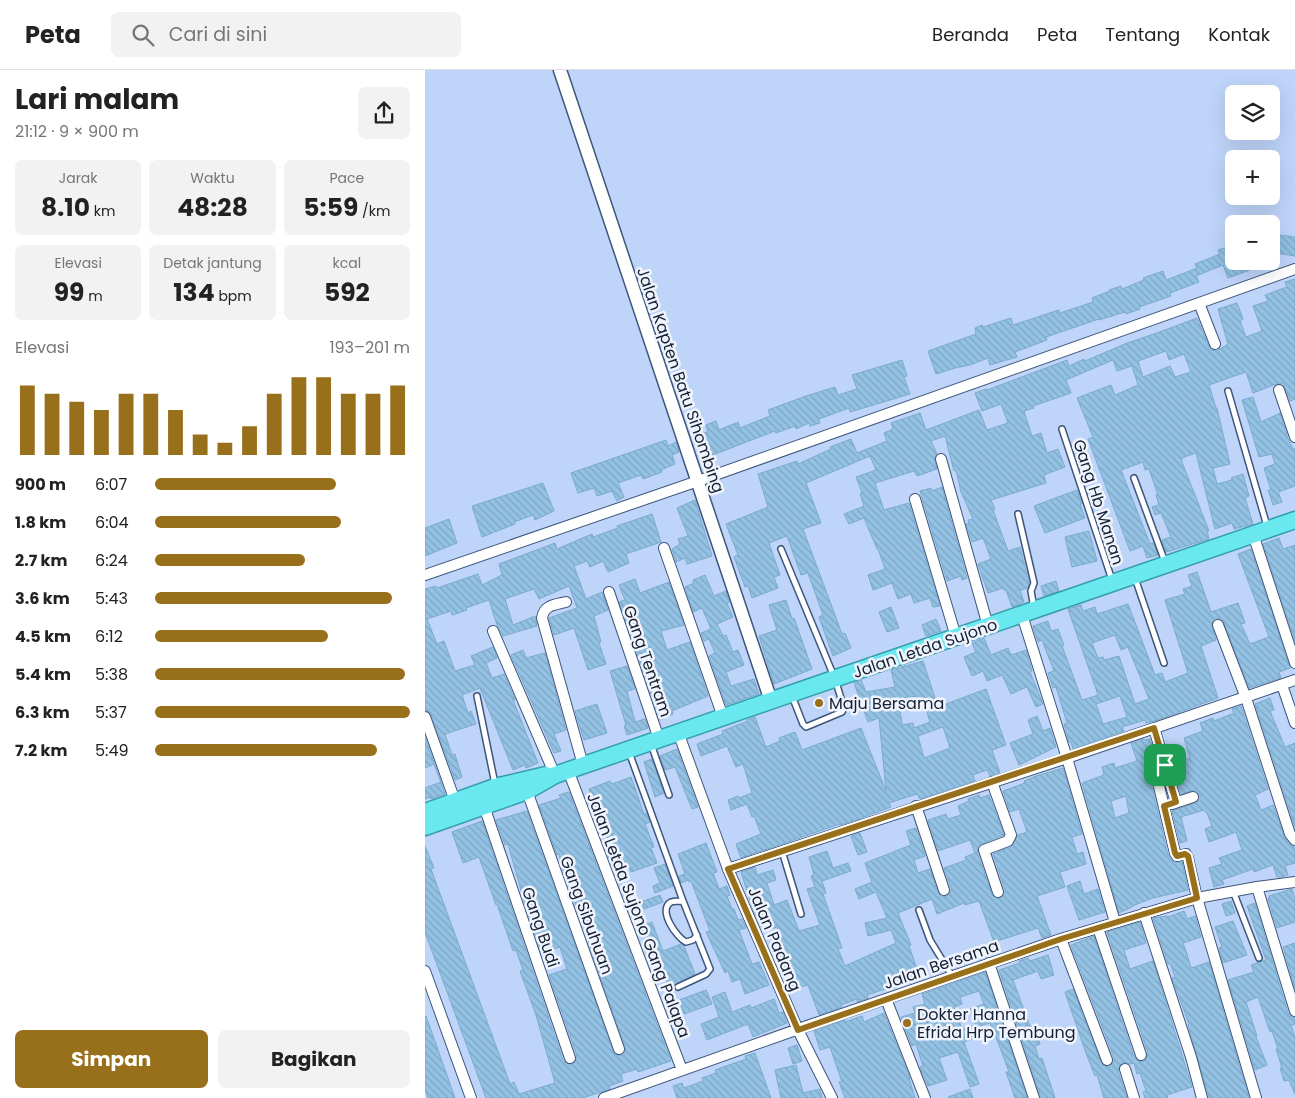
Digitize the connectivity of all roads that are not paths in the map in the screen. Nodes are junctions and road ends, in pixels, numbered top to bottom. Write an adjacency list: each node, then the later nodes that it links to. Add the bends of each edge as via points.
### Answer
1 (560, 70): 11 (street, Jalan Kapten Batu Sihombing)
2 (1295, 270): 3 (street)
3 (1199, 303): 4 (street); 11 (street)
4 (1215, 344)
5 (1279, 390): 8 (street)
6 (1228, 391): 15 (lane)
7 (1062, 429): 21 (lane, Gang Hb Manan)
8 (1295, 437)
9 (941, 459): 26 (street)
10 (1134, 478): 18 (lane)
11 (698, 481): 19 (street); 37 (street, Jalan Kapten Batu Sihombing)
12 (915, 499): 28 (street)
13 (1018, 514): 24 (lane, via 1035,583)
14 (1295, 520): 15 (highway, Jalan Letda Sujono)
15 (1261, 532): 18 (highway, Jalan Letda Sujono); 30 (street)
16 (664, 548): 39 (street)
17 (781, 549): 31 (lane)
18 (1166, 565): 20 (highway, Jalan Letda Sujono)
19 (425, 575)
20 (1134, 576): 21 (highway, Jalan Letda Sujono); 29 (lane)
21 (1113, 583): 24 (highway, Jalan Letda Sujono)
22 (609, 592): 43 (street, Gang Tentram)
23 (566, 602): 46 (street, via 548,606 542,618)
24 (1028, 613): 26 (highway, Jalan Letda Sujono); 45 (street)
25 (1218, 625): 36 (street)
26 (989, 626): 28 (highway, Jalan Letda Sujono)
27 (493, 630): 46 (street)
28 (956, 637): 31 (highway, Jalan Letda Sujono)
29 (1164, 663)
30 (1295, 663)
31 (835, 679): 34 (highway, Jalan Letda Sujono); 34 (lane, via 844,710 809,727 803,724)
32 (1295, 680): 33 (street)
33 (1281, 685): 36 (street); 40 (street)
34 (791, 694): 37 (highway, Jalan Letda Sujono)
35 (477, 696): 50 (lane)
36 (1246, 698): 41 (street); 60 (street, via 1289,834)
37 (771, 701): 39 (highway, Jalan Letda Sujono)
38 (425, 717): 53 (street)
39 (723, 717): 42 (highway, Jalan Letda Sujono)
40 (1295, 723)
41 (1154, 728): 45 (street); 54 (street)
42 (678, 732): 43 (highway, Jalan Letda Sujono); 62 (street, Jalan Padang)
43 (655, 741): 44 (highway, Jalan Letda Sujono); 51 (lane)
44 (628, 750): 46 (highway, Jalan Letda Sujono); 69 (lane)
45 (1067, 758): 48 (street); 73 (street)
46 (569, 770): 49 (highway, Jalan Letda Sujono); 90 (street, Jalan Letda Sujono Gang Palapa)
47 (1157, 778): 57 (street)
48 (991, 782): 56 (street); 67 (street, via 1011,835 1008,841 984,850)
49 (525, 785): 50 (highway, Jalan Letda Sujono); 55 (highway, Jalan Letda Sujono); 85 (street, Gang Sibuhuan)
50 (495, 787): 53 (highway, Jalan Letda Sujono)
51 (669, 795)
52 (1193, 797): 54 (street)
53 (455, 801): 58 (highway, Jalan Letda Sujono)
54 (1176, 802): 57 (street)
55 (484, 806): 59 (highway, Jalan Letda Sujono); 87 (street, Gang Budi)
56 (916, 806): 61 (street); 65 (street)
57 (1164, 806): 68 (street, via 1175,853 1188,856)
58 (425, 812)
59 (425, 827)
60 (1295, 840)
61 (781, 851): 62 (street); 72 (lane)
62 (728, 869): 84 (street, Jalan Padang)
63 (1295, 882): 64 (street, Jalan Bersama)
64 (1257, 887): 66 (street, Jalan Bersama); 83 (street)
65 (944, 890)
66 (1233, 891): 68 (street, Jalan Bersama); 77 (lane)
67 (998, 892)
68 (1197, 898): 71 (street, Jalan Bersama); 98 (street)
69 (683, 901): 75 (lane); 75 (lane, via 669,904 666,911 669,922 681,940 689,942)
70 (919, 910): 80 (lane, via 930,940)
71 (1144, 913): 73 (street, Jalan Bersama); 97 (street)
72 (801, 914)
73 (1115, 922): 74 (street, Jalan Bersama)
74 (1098, 928): 76 (street, Jalan Bersama); 86 (street)
75 (697, 935): 81 (lane, via 709,972)
76 (1061, 939): 78 (street, Jalan Bersama); 88 (street)
77 (1259, 958)
78 (989, 964): 80 (street, Jalan Bersama); 95 (street)
79 (425, 970): 91 (street)
80 (952, 976): 82 (street, Jalan Bersama)
81 (678, 987)
82 (886, 999): 84 (street, Jalan Bersama); 94 (street)
83 (1295, 1012)
84 (798, 1030): 90 (street, Jalan Bersama); 93 (street, Jalan Padang)
85 (619, 1049)
86 (1141, 1055)
87 (570, 1058)
88 (1107, 1060)
89 (1125, 1069): 96 (street)
90 (682, 1070): 92 (street, Jalan Bersama)
91 (471, 1098)
92 (603, 1098)
93 (832, 1098)
94 (925, 1098)
95 (1034, 1098)
96 (1134, 1098)
97 (1202, 1098)
98 (1256, 1098)

